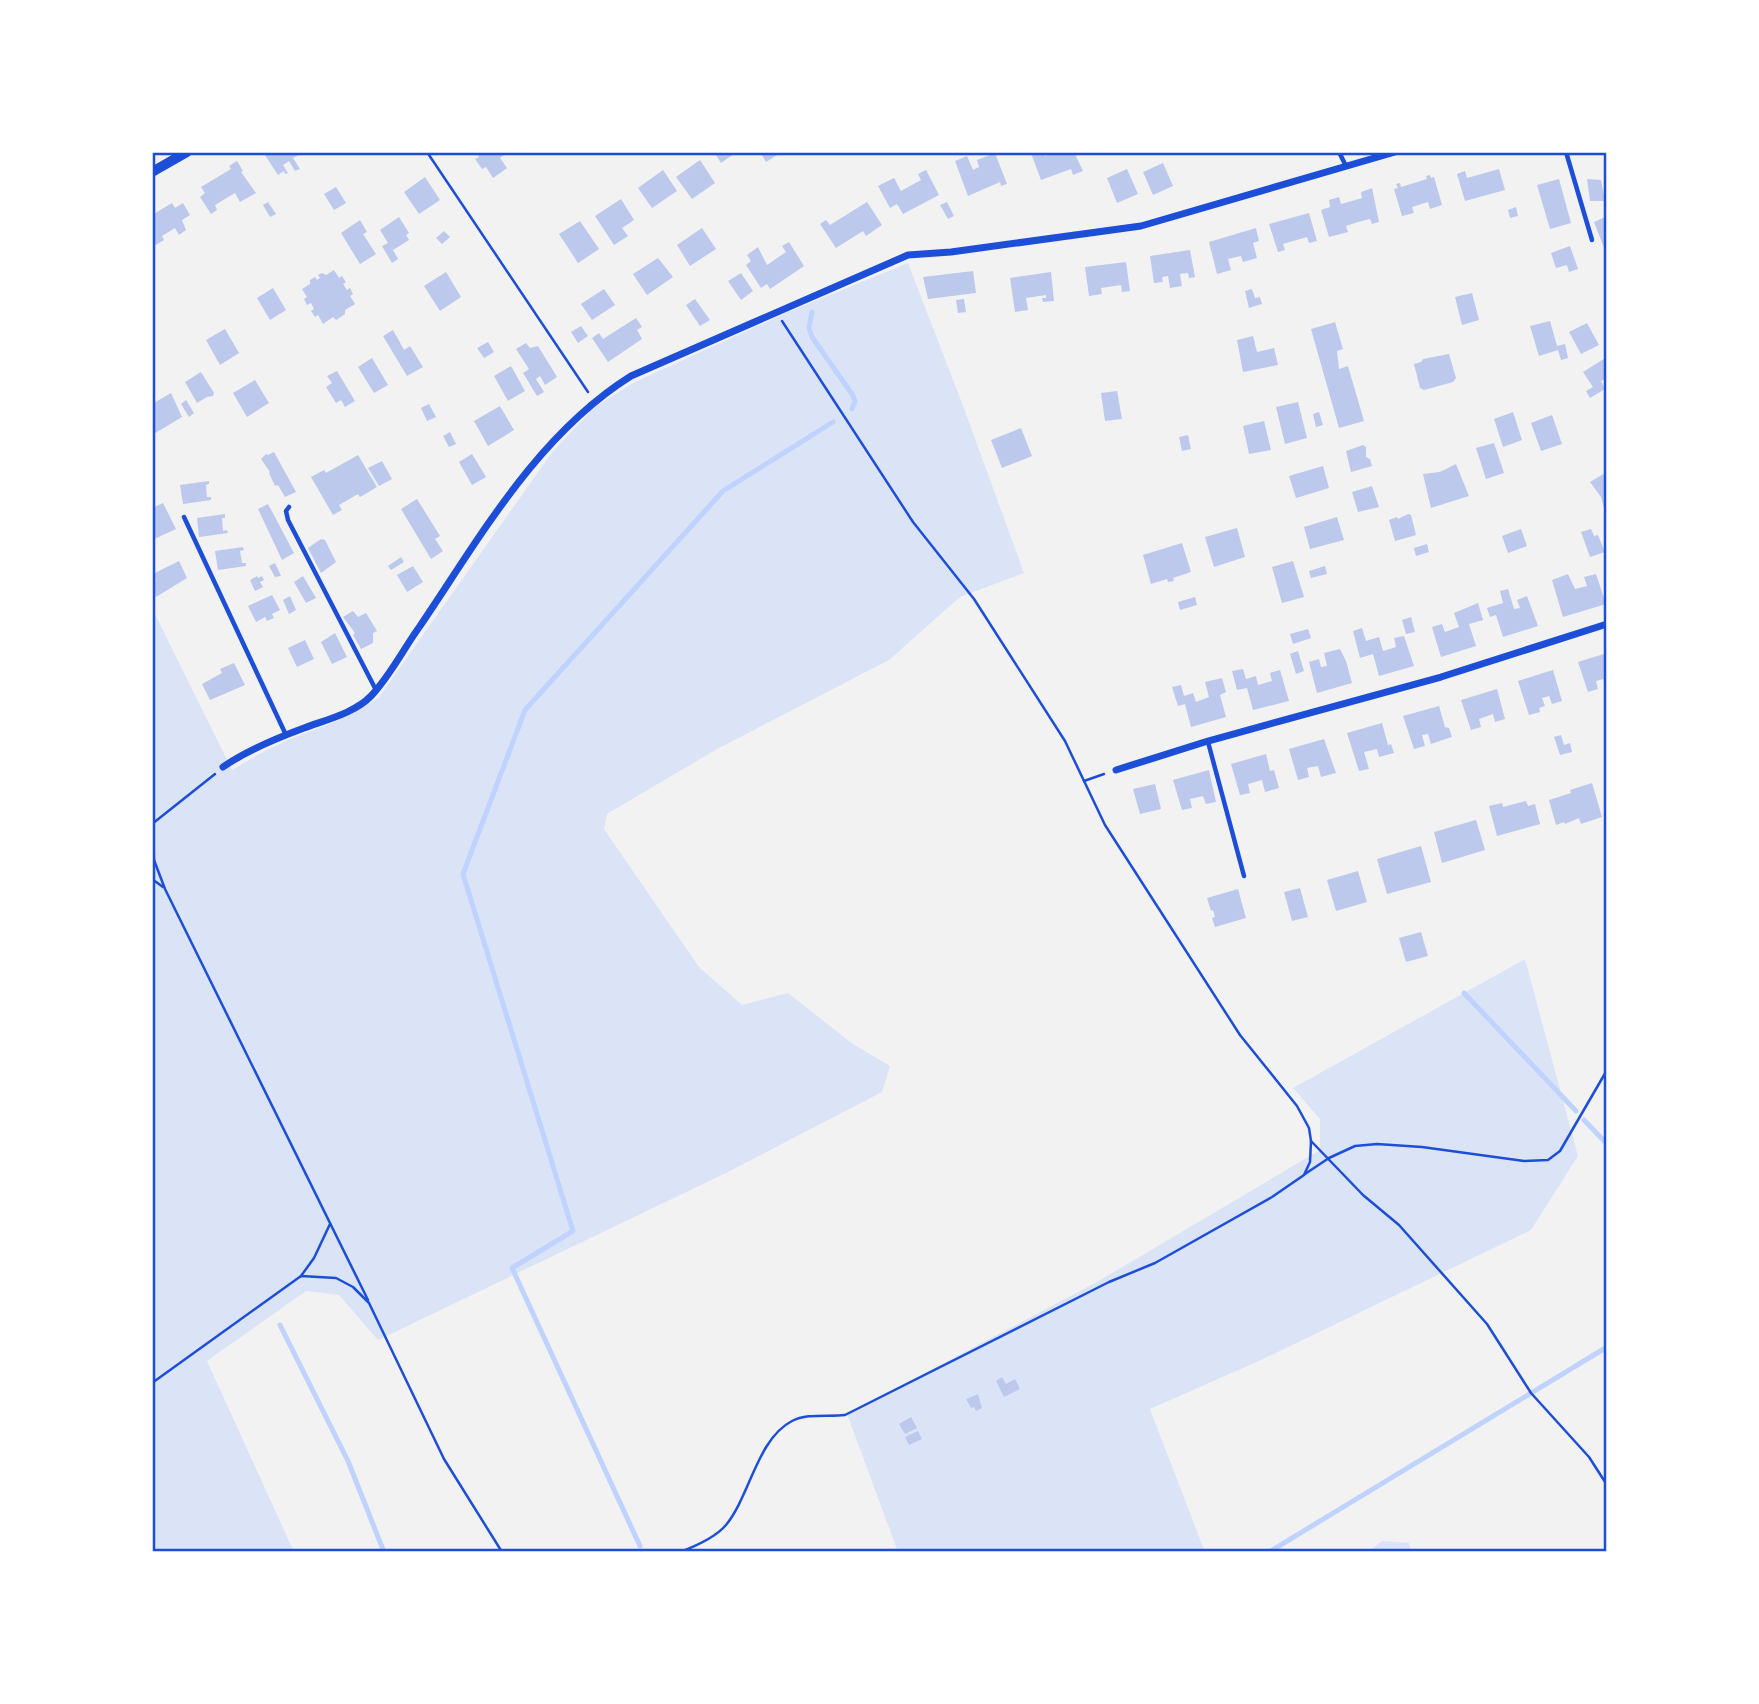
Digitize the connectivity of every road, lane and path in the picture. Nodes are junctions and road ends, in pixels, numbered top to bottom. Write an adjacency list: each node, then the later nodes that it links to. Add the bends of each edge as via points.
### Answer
1 (187, 152): 7 (street)
2 (427, 152): 10 (path)
3 (1339, 152): 6 (lane)
4 (1395, 152): 6 (street)
5 (1566, 152): 8 (lane)
6 (1346, 167): 9 (street, via 1141,226 908,255)
7 (152, 172)
8 (1592, 240)
9 (775, 312): 10 (street, via 631,376); 19 (path, via 913,522 974,599 1065,741)
10 (594, 400): 14 (street, via 548,446 510,495)
11 (289, 507): 14 (lane, via 288,520)
12 (184, 517): 15 (lane)
13 (1607, 624): 16 (street, via 1441,677)
14 (376, 690): 15 (street, via 354,707)
15 (286, 735): 17 (street)
16 (1208, 741): 18 (street); 21 (lane)
17 (223, 767): 20 (path)
18 (1116, 770): 19 (path)
19 (1084, 781): 25 (path, via 1105,825 1240,1035 1297,1106)
20 (153, 824): 23 (path, via 154,859)
21 (1244, 876)
22 (152, 879): 23 (path)
23 (165, 889): 28 (path)
24 (1607, 1070): 26 (path, via 1560,1151 1548,1160 1377,1143 1354,1146)
25 (1311, 1141): 26 (path); 27 (path)
26 (1329, 1158): 27 (path); 32 (path, via 1399,1225 1487,1324 1531,1393 1589,1457)
27 (1304, 1175): 34 (path, via 1155,1264 1109,1282 845,1415 792,1422 774,1436 725,1526)
28 (330, 1223): 29 (path); 30 (path)
29 (301, 1276): 30 (path, via 336,1278); 31 (path)
30 (369, 1303): 33 (path, via 444,1459)
31 (152, 1384)
32 (1607, 1485)
33 (502, 1552)
34 (680, 1552)

